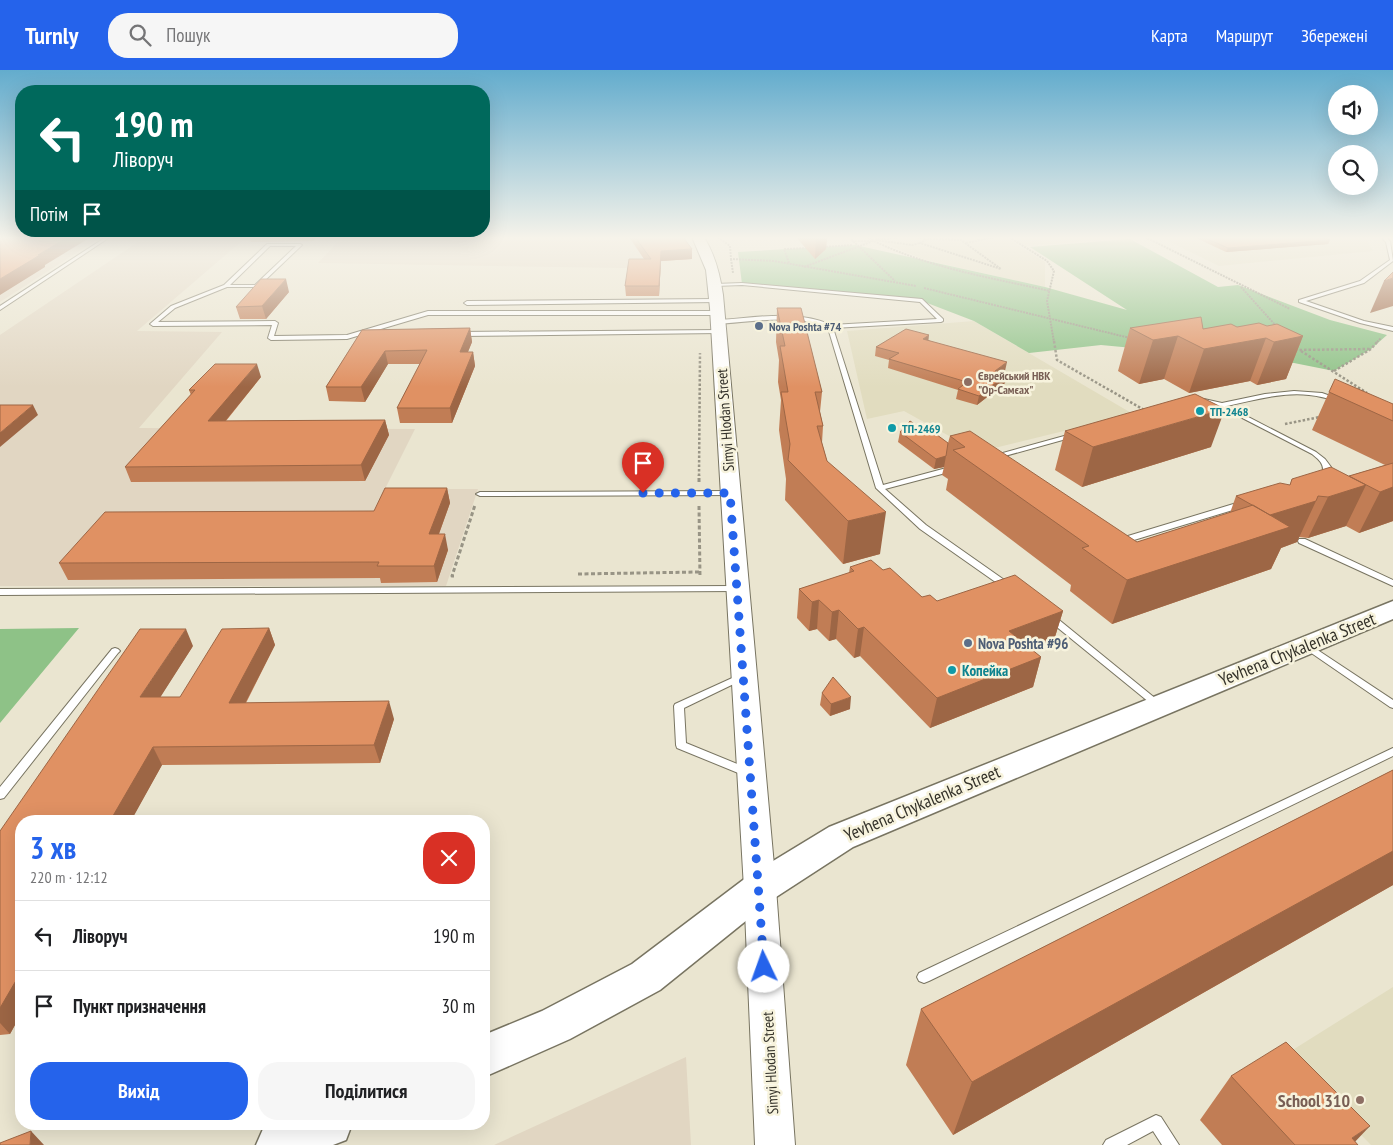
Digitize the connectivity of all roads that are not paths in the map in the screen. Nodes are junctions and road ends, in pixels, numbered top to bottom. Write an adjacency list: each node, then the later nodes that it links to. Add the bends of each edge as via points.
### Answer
1 (32, 287): 8 (lane)
2 (223, 287): 9 (lane, via 173,307 153,324 275,323 271,338 347,337 428,313)
3 (713, 287): 9 (street, Simyi Hlodan Street)
4 (739, 287): 9 (lane)
5 (778, 287): 10 (lane, via 922,300 941,320)
6 (1345, 287): 11 (lane, via 1301,301)
7 (466, 303): 9 (lane)
8 (0, 308)
9 (717, 311): 10 (lane, via 804,318 821,321); 12 (lane, via 700,332); 21 (street, Simyi Hlodan Street)
10 (830, 327): 20 (lane)
11 (1393, 329)
12 (460, 334)
13 (1195, 403): 15 (lane, via 1203,401)
14 (1344, 403): 15 (lane, via 1320,394 1300,392)
15 (1221, 405): 19 (lane, via 1323,460 1326,473)
16 (1086, 432): 17 (lane)
17 (983, 460)
18 (964, 465): 20 (lane)
19 (1308, 480)
20 (880, 488): 31 (lane, via 923,527)
21 (730, 493): 22 (lane); 29 (street, Simyi Hlodan Street)
22 (480, 494)
23 (1255, 499): 24 (lane)
24 (1238, 506): 25 (lane); 26 (lane, via 1128,540)
25 (1245, 510)
26 (1110, 541)
27 (1302, 541): 28 (lane)
28 (1393, 583)
29 (736, 589): 30 (lane); 36 (street, Simyi Hlodan Street)
30 (0, 592)
31 (1018, 594)
32 (1393, 609): 34 (main road, Yevhena Chykalenka Street)
33 (1042, 611): 37 (lane)
34 (1305, 645): 37 (main road, Yevhena Chykalenka Street); 38 (lane)
35 (115, 651): 41 (lane)
36 (743, 676): 40 (street, Simyi Hlodan Street); 40 (lane, via 679,706 681,744)
37 (1158, 705): 42 (main road, Yevhena Chykalenka Street, via 841,837)
38 (1393, 705)
39 (1393, 752): 43 (lane)
40 (751, 774): 42 (street, Simyi Hlodan Street)
41 (0, 795)
42 (760, 888): 44 (main road, Yevhena Chykalenka Street, via 646,977 556,1025); 47 (street, Simyi Hlodan Street)
43 (924, 976)
44 (490, 1053)
45 (324, 1132): 46 (main road)
46 (279, 1145)
47 (775, 1145)
48 (1111, 1145): 49 (lane, via 1156,1122)
49 (1171, 1145)

